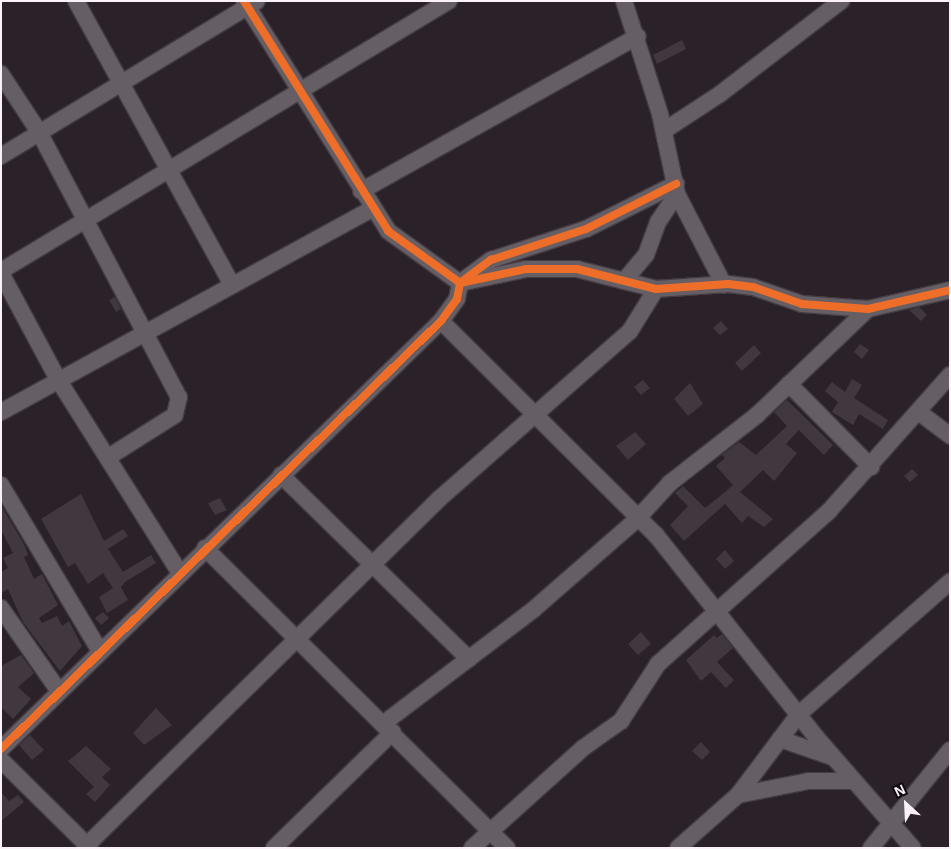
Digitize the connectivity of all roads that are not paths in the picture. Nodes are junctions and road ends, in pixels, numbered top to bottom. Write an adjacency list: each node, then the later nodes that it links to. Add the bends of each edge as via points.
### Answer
1 (76, 1): 8 (street)
2 (449, 1): 9 (street)
3 (624, 1): 6 (street)
4 (841, 1): 10 (street)
5 (250, 4): 8 (street); 9 (street)
6 (638, 36): 10 (street); 15 (street)
7 (1, 74): 11 (street)
8 (122, 85): 11 (street); 13 (street)
9 (299, 88): 13 (street); 15 (street)
10 (665, 130): 14 (street)
11 (38, 132): 12 (street); 17 (street)
12 (1, 156)
13 (169, 171): 17 (street); 22 (street)
14 (676, 189): 19 (street, via 658,222 646,255); 20 (street, via 586,230 491,260); 21 (street)
15 (361, 191): 16 (street)
16 (372, 209): 20 (street, via 388,231); 22 (street)
17 (85, 221): 18 (street); 27 (street)
18 (1, 272): 29 (street)
19 (624, 281): 20 (street, via 577,269 526,269); 23 (street)
20 (460, 283): 26 (street, via 457,299)
21 (724, 285): 23 (street); 25 (street, via 753,287 802,304)
22 (232, 286): 27 (street)
23 (656, 289): 33 (street, via 630,331)
24 (950, 290): 25 (street)
25 (868, 309): 30 (street)
26 (441, 321): 33 (street); 37 (street)
27 (146, 333): 29 (street); 35 (street, via 180,405 175,415)
28 (950, 375): 32 (street)
29 (59, 381): 31 (street); 35 (street)
30 (789, 384): 36 (street); 39 (street, via 757,415 670,483)
31 (1, 412)
32 (920, 413): 34 (street); 36 (street)
33 (536, 417): 39 (street); 41 (street, via 439,499)
34 (950, 436)
35 (108, 458): 42 (street)
36 (871, 466): 45 (street, via 829,511)
37 (281, 475): 40 (street); 41 (street)
38 (1, 485): 47 (street)
39 (636, 519): 45 (street, via 656,535); 48 (street)
40 (206, 548): 42 (street); 46 (street)
41 (370, 565): 46 (street); 48 (street)
42 (180, 573): 47 (street)
43 (950, 582): 50 (street)
44 (1, 608): 49 (street)
45 (719, 609): 50 (street); 60 (street, via 658,664 621,721)
46 (296, 637): 51 (street); 61 (street)
47 (100, 651): 49 (street)
48 (469, 660): 51 (street)
49 (59, 692): 52 (street)
50 (799, 714): 53 (street); 55 (street)
51 (388, 727): 60 (street); 62 (street)
52 (5, 738)
53 (780, 739): 55 (street); 58 (street)
54 (950, 750): 59 (street)
55 (833, 757): 57 (street)
56 (1, 760): 61 (street)
57 (853, 780): 58 (street, via 809,781); 59 (street)
58 (738, 795): 65 (street)
59 (889, 824): 66 (street); 67 (street)
60 (490, 830): 63 (street); 64 (street)
61 (88, 846)
62 (274, 848)
63 (472, 848)
64 (507, 848)
65 (678, 848)
66 (871, 848)
67 (913, 848)

